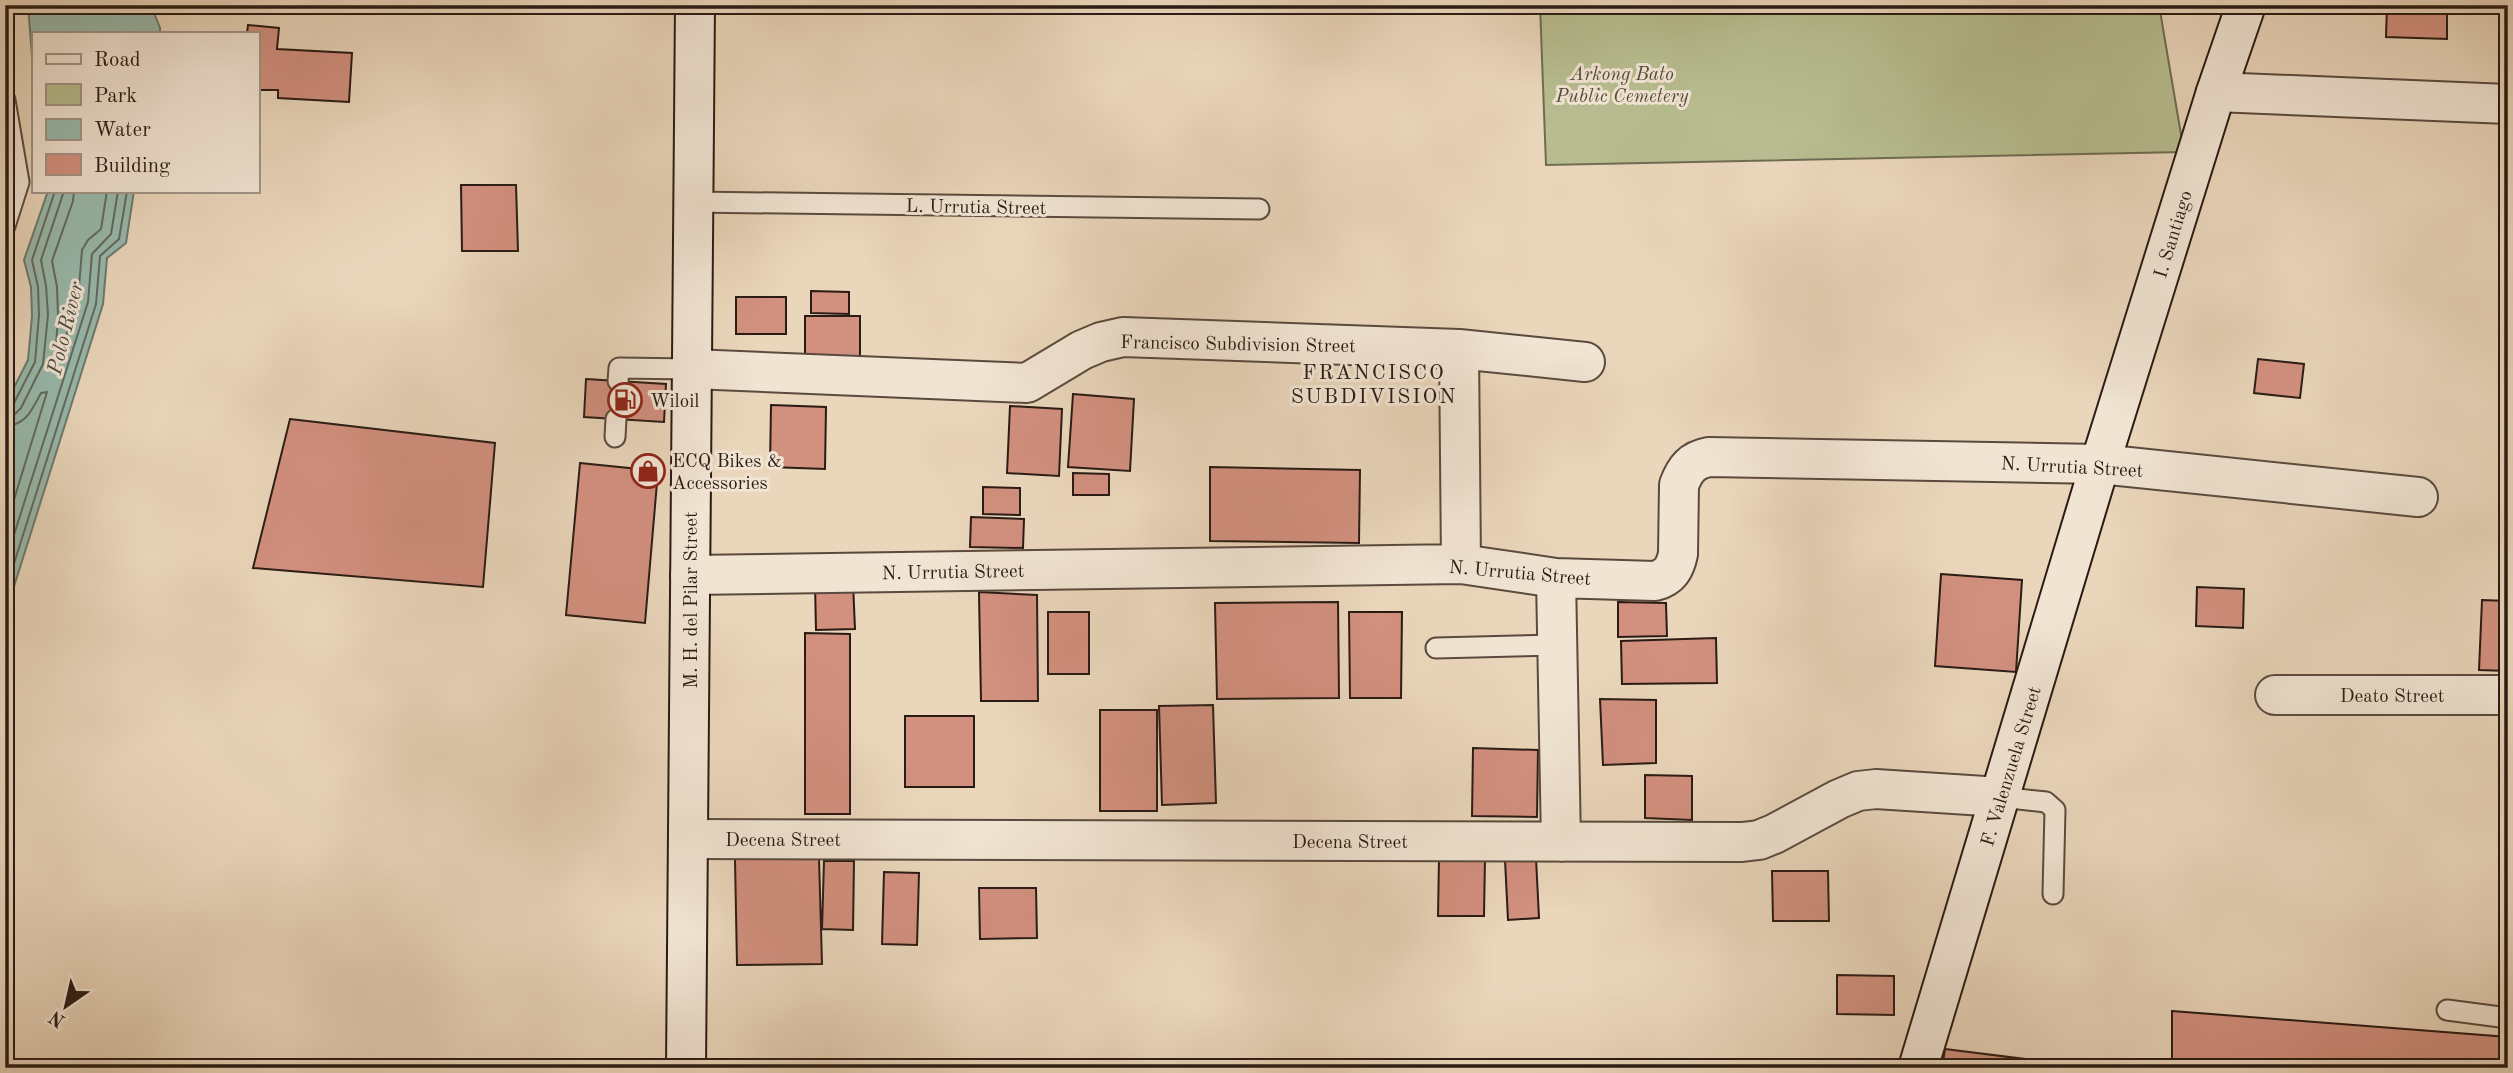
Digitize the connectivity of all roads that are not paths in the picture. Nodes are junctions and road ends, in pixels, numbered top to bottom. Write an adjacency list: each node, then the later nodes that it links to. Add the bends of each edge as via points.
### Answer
1 (695, 5): 6 (street, M. H. del Pilar Street)
2 (2246, 5): 3 (street, I. Santiago)
3 (2216, 92): 5 (street); 13 (street, I. Santiago)
4 (5, 100): 8 (lane, via 19,182)
5 (2508, 104)
6 (693, 202): 7 (lane, L. Urrutia Street); 11 (street, M. H. del Pilar Street)
7 (1259, 209)
8 (5, 226)
9 (1459, 349): 10 (street, Francisco Subdivision Street); 11 (street, Francisco Subdivision Street, via 1123,337 1082,351 1027,383); 15 (street)
10 (1585, 362)
11 (692, 369): 12 (lane, via 620,368); 16 (street, M. H. del Pilar Street)
12 (618, 381)
13 (2100, 464): 14 (street, N. Urrutia Street); 17 (street, N. Urrutia Street, via 1700,459 1689,465 1679,485 1678,554 1672,572 1664,579); 22 (street, F. Valenzuela Street)
14 (2418, 497)
15 (1461, 564): 16 (street, N. Urrutia Street); 17 (street, N. Urrutia Street)
16 (690, 575): 23 (street, M. H. del Pilar Street)
17 (1556, 578): 18 (street)
18 (1557, 645): 19 (lane); 24 (street)
19 (1436, 648)
20 (2275, 695): 21 (street, Deato Street)
21 (2508, 695)
22 (2000, 797): 24 (street, Decena Street, via 1876,789 1858,791 1759,840); 25 (lane, via 2046,802 2055,810); 29 (street, F. Valenzuela Street)
23 (688, 839): 24 (street, Decena Street); 28 (street, M. H. del Pilar Street)
24 (1561, 842)
25 (2053, 894)
26 (2447, 1010): 27 (lane)
27 (2508, 1018)
28 (686, 1068)
29 (1918, 1068)

